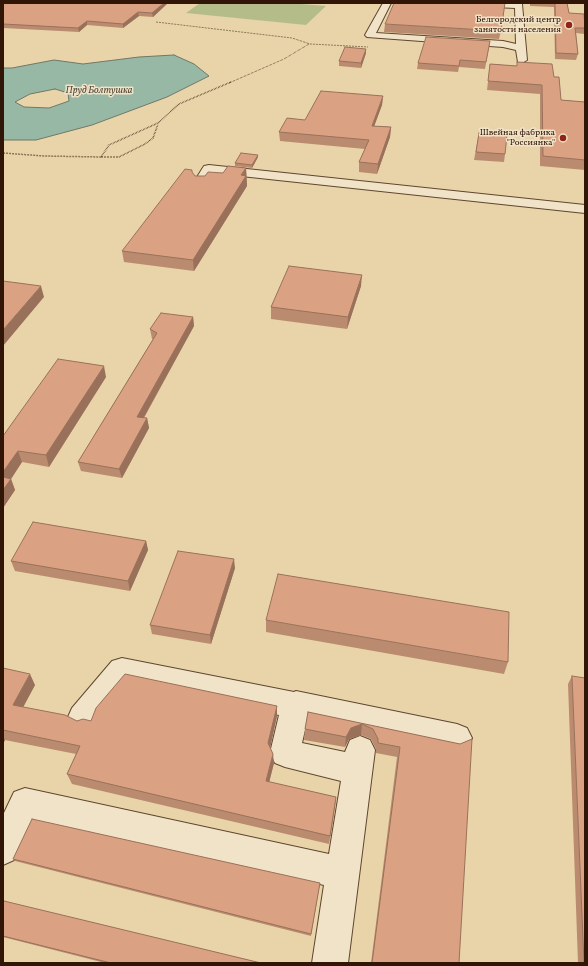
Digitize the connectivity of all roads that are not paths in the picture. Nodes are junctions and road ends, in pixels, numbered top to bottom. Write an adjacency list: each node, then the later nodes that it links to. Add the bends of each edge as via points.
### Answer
1 (387, 3): 3 (lane, via 370,35 503,44)
2 (474, 3): 3 (lane, via 519,6)
3 (521, 48): 4 (lane)
4 (522, 60)
5 (201, 182): 6 (lane, via 209,169)
6 (585, 209)
7 (296, 704): 8 (lane, via 122,670); 10 (lane); 10 (lane, via 285,754)
8 (82, 717)
9 (457, 738): 10 (lane)
10 (362, 741): 12 (lane)
11 (3, 849): 12 (lane, via 25,803)
12 (342, 873): 13 (lane)
13 (330, 963)

